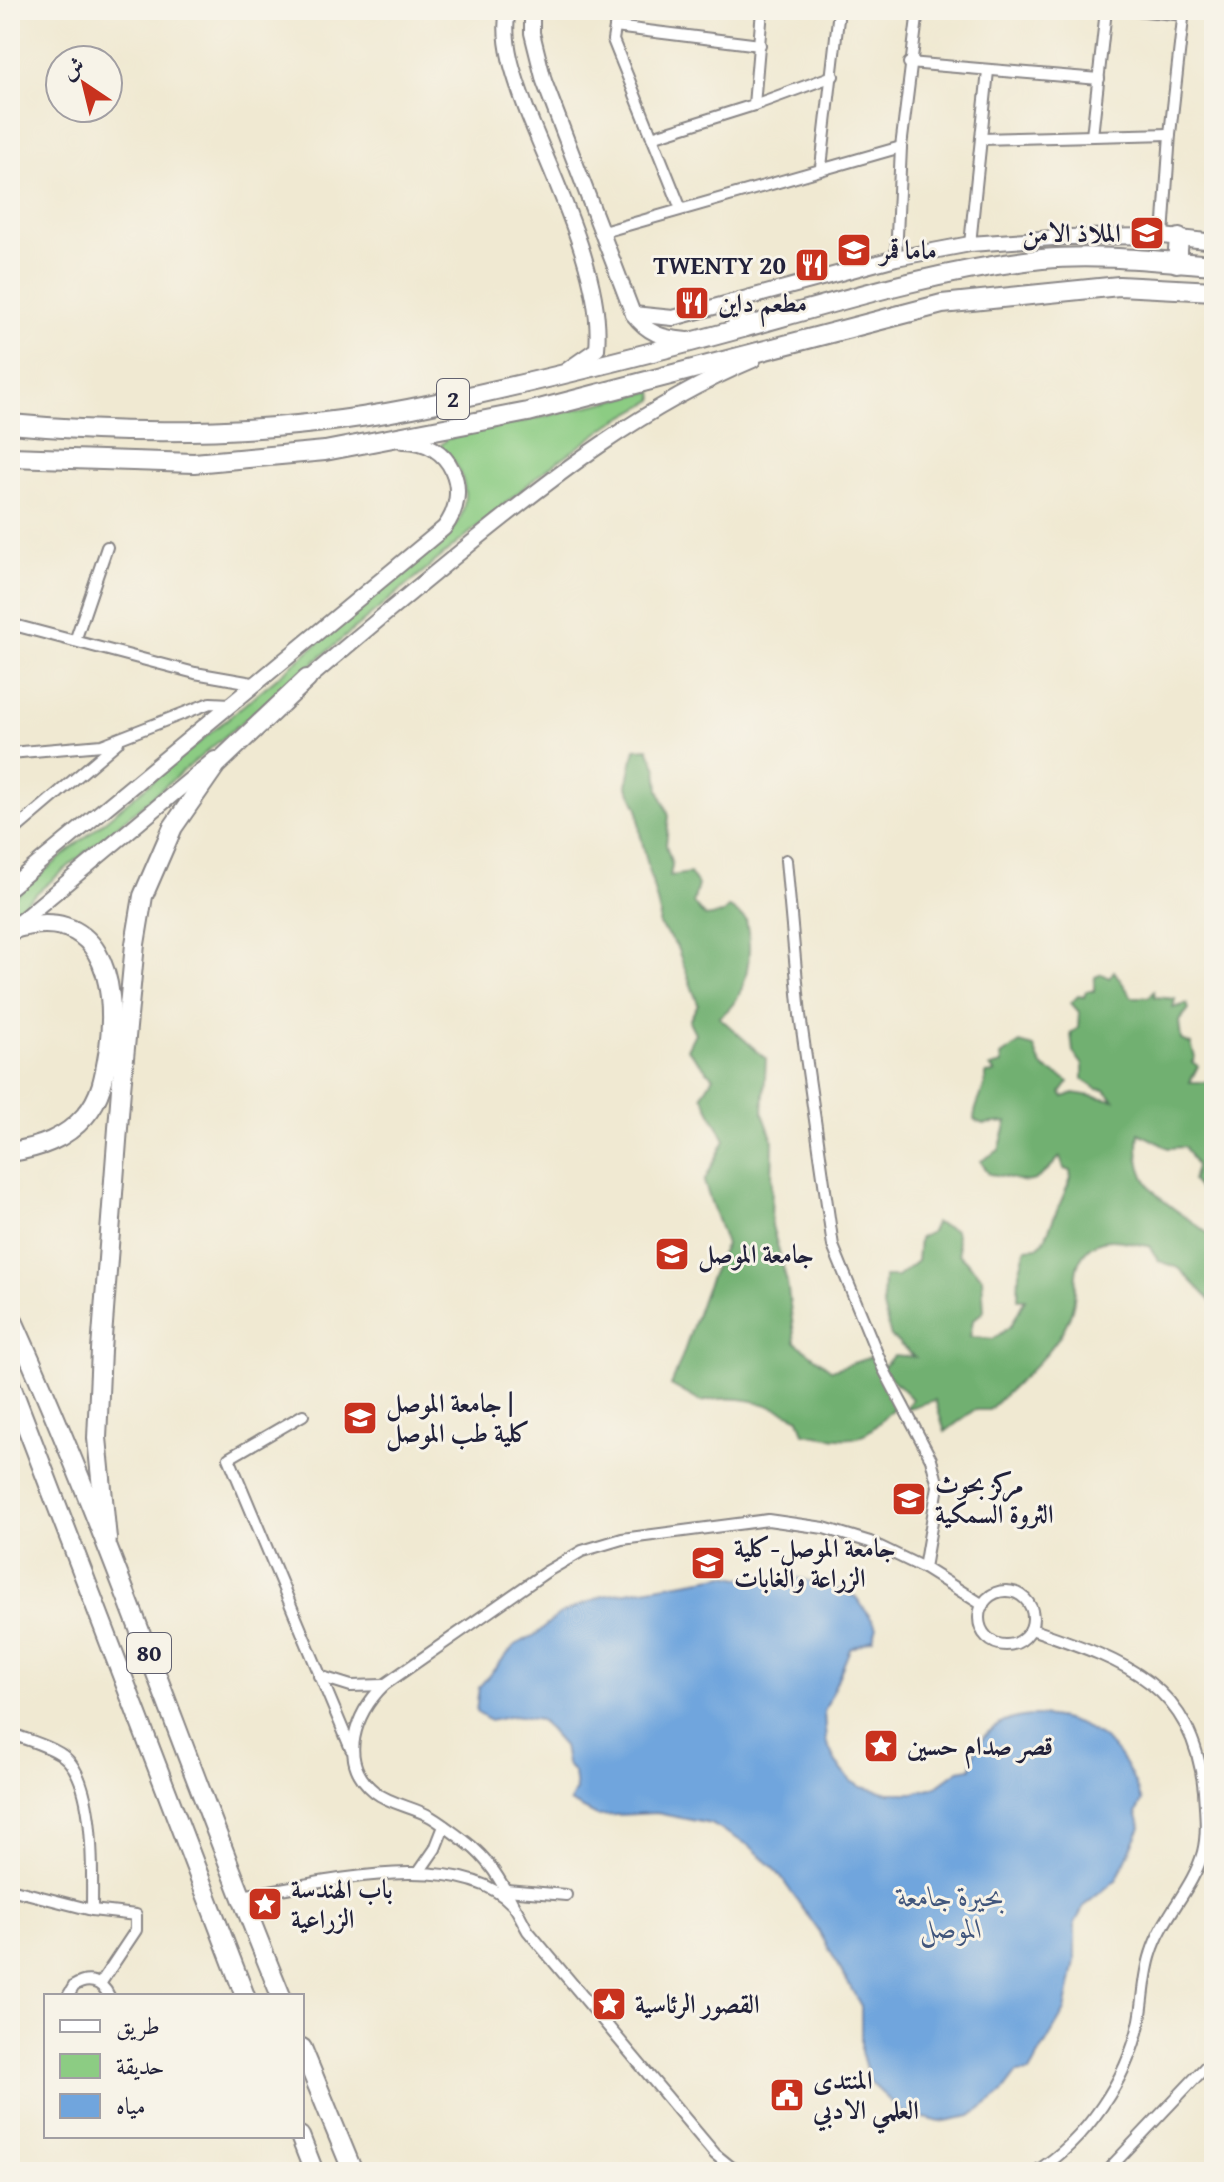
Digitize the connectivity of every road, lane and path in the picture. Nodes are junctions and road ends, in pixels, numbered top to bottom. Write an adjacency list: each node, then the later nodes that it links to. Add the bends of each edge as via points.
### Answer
1 (508, 10): 13 (main road)
2 (532, 10): 12 (main road)
3 (618, 10): 10 (street)
4 (762, 10): 11 (street)
5 (839, 10): 16 (street)
6 (918, 10): 14 (street)
7 (1106, 10): 17 (street)
8 (1135, 10): 9 (street)
9 (1184, 12): 19 (street)
10 (615, 27): 11 (street); 21 (street, via 613,40)
11 (760, 45): 18 (street)
12 (535, 49): 13 (main road); 26 (main road)
13 (510, 51): 41 (main road, via 519,89 589,271 600,327 597,349)
14 (909, 63): 15 (street); 23 (street)
15 (988, 71): 17 (street); 22 (street)
16 (833, 76): 18 (street); 24 (street)
17 (1099, 79): 20 (street)
18 (754, 105): 21 (street)
19 (1170, 134): 20 (street); 27 (street)
20 (1092, 136): 22 (street)
21 (652, 137): 25 (street)
22 (981, 139): 29 (street)
23 (901, 147): 24 (street); 30 (street)
24 (821, 167): 25 (street)
25 (681, 209): 26 (street)
26 (603, 232): 37 (main road)
27 (1171, 237): 28 (main road); 29 (main road); 31 (highway)
28 (1214, 242)
29 (970, 244): 30 (main road)
30 (896, 258): 35 (main road)
31 (1177, 263): 32 (highway, 2); 33 (highway, 2, via 1044,259)
32 (1214, 265)
33 (936, 276): 36 (highway); 38 (highway, 2)
34 (1214, 291): 36 (highway, 2, via 1119,286)
35 (732, 304): 37 (main road, via 673,318); 38 (highway)
36 (942, 304): 40 (highway, 2)
37 (633, 314): 39 (main road, via 661,338)
38 (740, 328): 39 (highway, 2)
39 (691, 341): 41 (highway, 2)
40 (799, 342): 44 (highway, 2, via 528,412); 50 (main road, via 691,389 615,433)
41 (565, 372): 43 (highway, 2, via 373,414 270,428)
42 (10, 424): 43 (highway, 2)
43 (191, 430): 46 (highway)
44 (374, 442): 46 (highway, 2); 51 (main road, via 421,443 440,455 459,489 453,517)
45 (10, 457): 46 (highway, 2)
46 (194, 463)
47 (107, 547): 49 (street)
48 (10, 624): 49 (street)
49 (75, 641): 51 (street)
50 (307, 679): 58 (main road); 63 (highway, via 216,765 173,827 143,896 121,1089 101,1350 97,1438)
51 (258, 684): 52 (main road)
52 (234, 704): 53 (street, via 210,703); 57 (main road)
53 (122, 739): 54 (street); 55 (street)
54 (10, 753)
55 (10, 834)
56 (786, 860): 64 (street, via 800,1015 833,1246 886,1374 931,1459 938,1486)
57 (10, 887)
58 (10, 929): 59 (highway, via 34,922 66,928 88,942 103,960 112,988 113,1018 98,1098 84,1117 39,1148)
59 (10, 1152)
60 (10, 1314): 63 (highway, 80)
61 (10, 1383): 83 (highway, 80)
62 (303, 1415): 67 (street, via 229,1458)
63 (107, 1539): 77 (highway, 80)
64 (924, 1568): 65 (street); 68 (street, via 870,1542 768,1520 622,1539 582,1551 546,1572)
65 (983, 1605): 66 (street, via 1005,1591 1023,1596 1033,1611); 66 (street, via 982,1629 993,1641 1019,1642)
66 (1031, 1629): 71 (street, via 1126,1664 1155,1685 1185,1724)
67 (319, 1676): 68 (street, via 351,1686); 70 (street)
68 (384, 1685): 70 (street, via 356,1722)
69 (10, 1733): 79 (street, via 63,1755 80,1776 92,1862)
70 (352, 1751): 72 (street, via 375,1792)
71 (1209, 1799): 91 (street, via 1203,1850 1150,1955 1139,2023 1120,2080 1080,2131)
72 (444, 1826): 73 (street); 75 (street, via 494,1869)
73 (419, 1872): 77 (street); 78 (street, via 462,1876)
74 (10, 1889): 79 (street)
75 (506, 1890): 76 (street); 78 (street)
76 (566, 1895)
77 (239, 1896): 84 (highway, 80)
78 (514, 1906): 90 (street, via 528,1931 715,2154)
79 (92, 1910): 80 (street, via 131,1912 138,1920)
80 (100, 1984): 81 (street, via 78,1983); 82 (street)
81 (70, 1994)
82 (108, 1994)
83 (244, 1994)
84 (280, 1994)
85 (304, 2053): 89 (highway)
86 (1214, 2058): 92 (street)
87 (301, 2138): 88 (highway)
88 (314, 2172)
89 (353, 2172)
90 (737, 2172)
91 (1035, 2172)
92 (1106, 2172)

